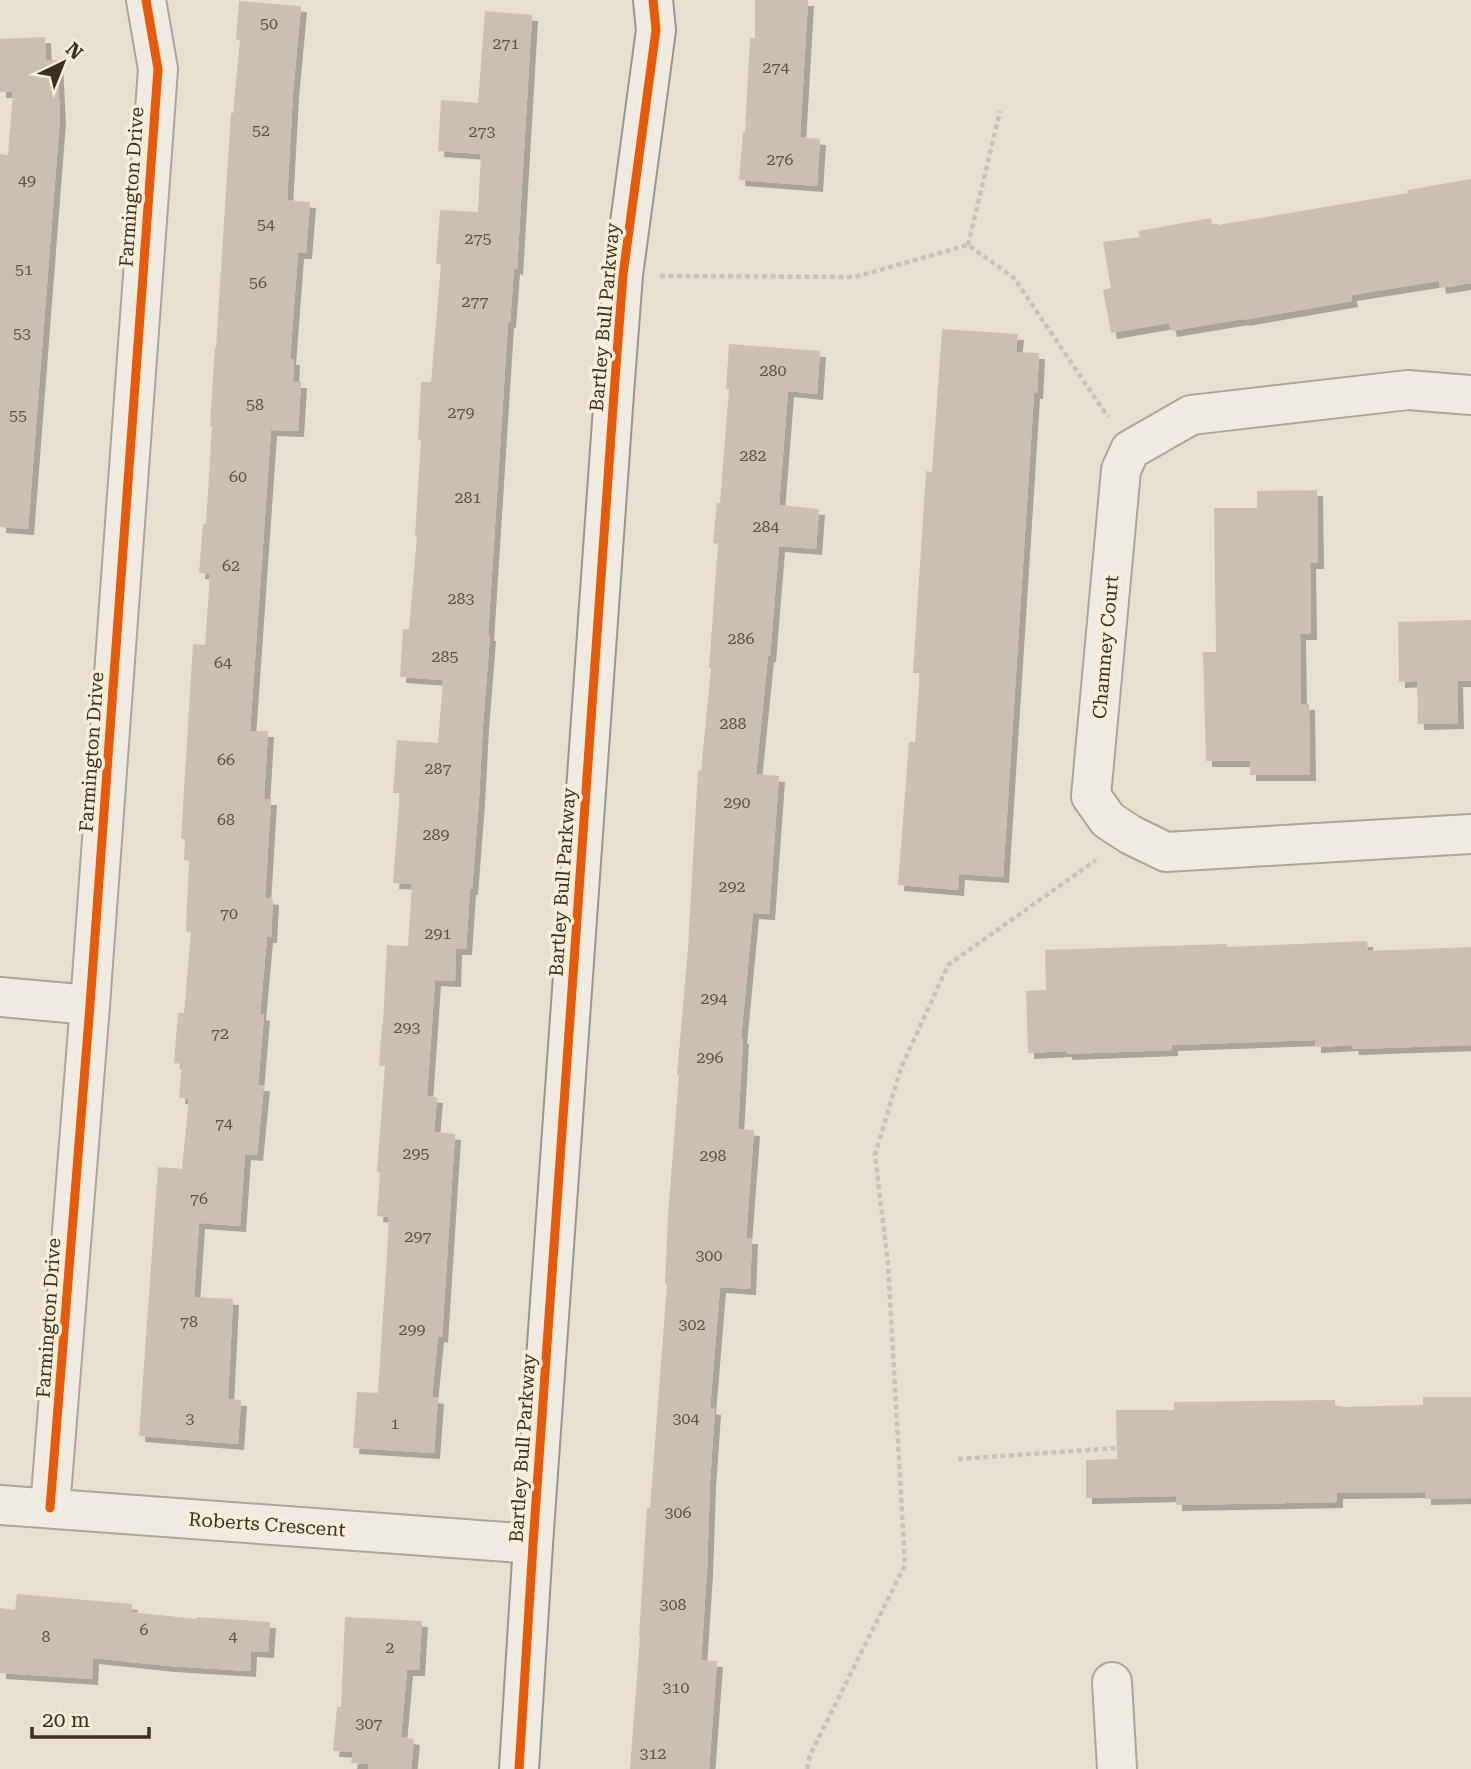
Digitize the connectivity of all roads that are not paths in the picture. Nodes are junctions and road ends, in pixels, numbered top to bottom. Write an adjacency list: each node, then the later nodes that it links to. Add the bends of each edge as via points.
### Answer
1 (146, 0): 6 (street, Farmington Drive, via 158,69)
2 (653, 0): 9 (street, Bartley Bull Parkway, via 656,30 623,275)
3 (1471, 396): 4 (street, Chamney Court, via 1408,390 1191,415 1130,450 1121,470 1091,796 1108,820 1166,852)
4 (1471, 834)
5 (0, 997): 6 (street)
6 (90, 1005): 8 (street, Farmington Drive)
7 (0, 1505): 8 (street, Roberts Crescent)
8 (51, 1508): 9 (street, Roberts Crescent)
9 (533, 1544): 11 (street, Bartley Bull Parkway)
10 (1112, 1682): 12 (street)
11 (519, 1769)
12 (1117, 1769)

